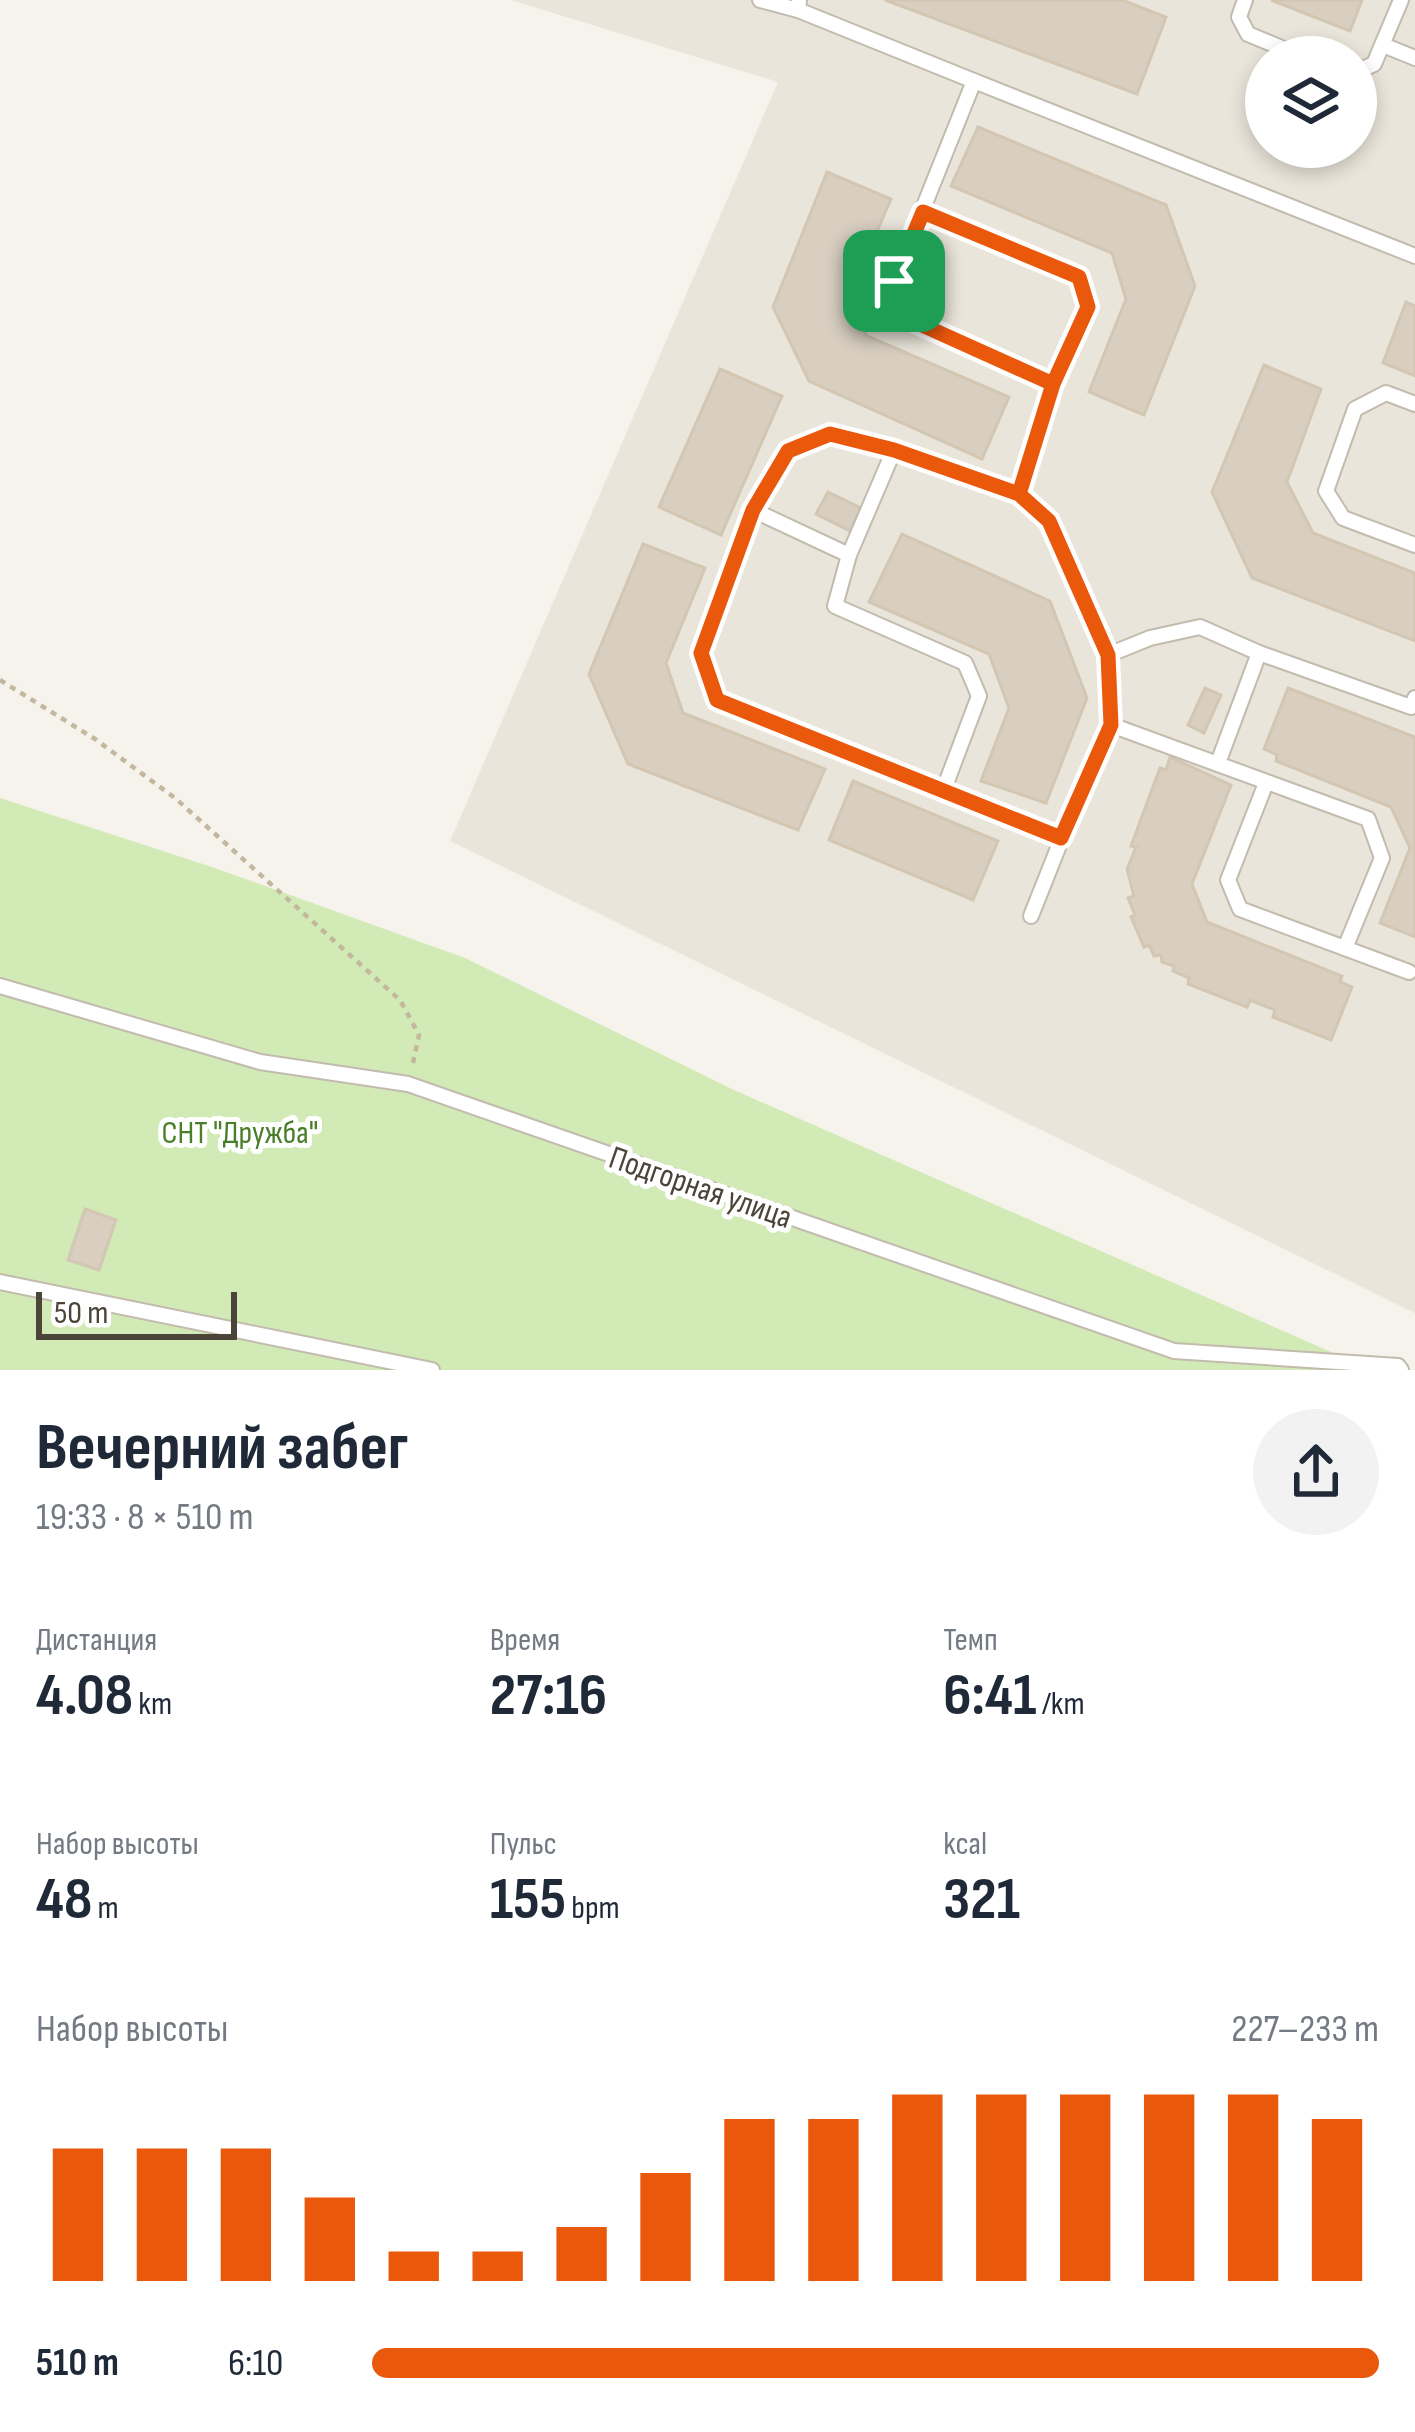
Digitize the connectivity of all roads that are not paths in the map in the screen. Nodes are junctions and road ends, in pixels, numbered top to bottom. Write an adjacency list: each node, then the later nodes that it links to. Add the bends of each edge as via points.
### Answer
1 (760, 0): 4 (lane)
2 (1401, 0): 6 (lane)
3 (1242, 1): 5 (lane, via 1239,17)
4 (798, 5): 9 (lane)
5 (1253, 36)
6 (1383, 45): 7 (lane); 8 (lane)
7 (1377, 58)
8 (1415, 58)
9 (974, 81): 10 (lane); 11 (lane)
10 (923, 212): 12 (lane, via 894,281 902,316); 12 (lane, via 1079,277 1088,307)
11 (1415, 256)
12 (1053, 384): 15 (lane)
13 (1415, 404): 17 (lane, via 1386,393 1355,409 1326,490 1343,518)
14 (894, 450): 15 (lane); 16 (lane, via 830,434 788,451); 18 (lane)
15 (1019, 494): 20 (lane, via 1049,521)
16 (753, 510): 18 (lane); 25 (lane, via 701,653 717,700)
17 (1415, 545)
18 (849, 556): 25 (lane, via 835,606 965,663 980,696)
19 (1259, 653): 20 (lane, via 1200,627); 21 (lane); 23 (lane)
20 (1108, 655): 22 (lane)
21 (1414, 705)
22 (1111, 725): 23 (lane); 26 (lane)
23 (1218, 764): 24 (lane)
24 (1266, 783): 28 (lane, via 1368,819 1382,858); 28 (lane, via 1228,880 1240,909)
25 (944, 789): 26 (lane)
26 (1061, 838): 27 (lane)
27 (1031, 916)
28 (1345, 948): 29 (lane)
29 (1409, 972)
30 (0, 986): 33 (lane, Подгорная улица, via 260,1062 408,1084 1174,1351)
31 (0, 1282): 32 (lane)
32 (432, 1370)
33 (1401, 1370)

